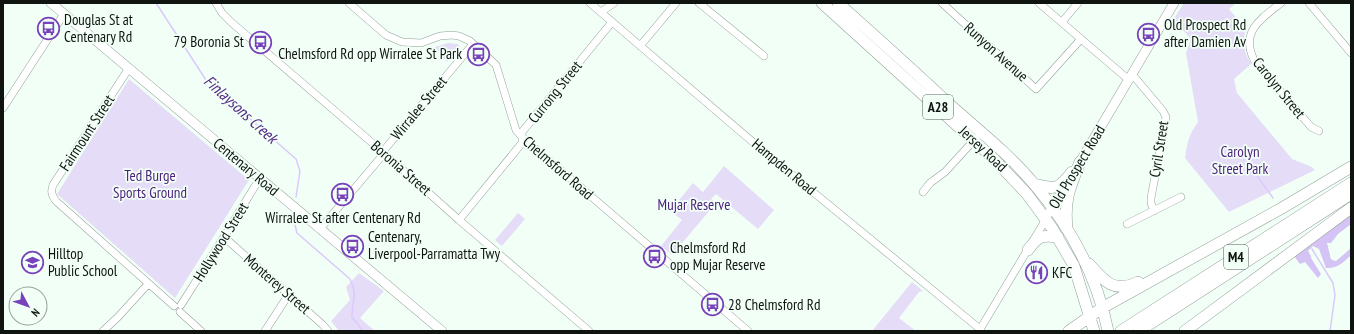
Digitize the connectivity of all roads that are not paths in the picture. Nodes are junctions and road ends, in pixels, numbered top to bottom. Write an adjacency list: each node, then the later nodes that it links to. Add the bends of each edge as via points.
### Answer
1 (51, 3): 17 (main road, Centenary Road)
2 (216, 3): 31 (street, Boronia Street, via 231,22)
3 (349, 3): 21 (street, Chelmsford Road, via 386,35 402,42 421,43 440,36 452,35 465,38)
4 (590, 3): 16 (street, Hampden Road)
5 (614, 3): 16 (street)
6 (676, 3): 22 (street)
7 (699, 3): 24 (street)
8 (822, 3): 29 (highway, Jersey Road / A28)
9 (838, 3): 29 (highway, Jersey Road / A28)
10 (942, 3): 20 (street, Runyon Avenue, via 1036,89)
11 (1039, 3): 19 (street, Cyril Street)
12 (1078, 3): 19 (street)
13 (1174, 3): 26 (main road, Old Prospect Road)
14 (1281, 3): 28 (street, Carolyn Street, via 1254,28 1249,47 1254,60 1311,127)
15 (1309, 3): 23 (street)
16 (600, 12): 18 (street, Hampden Road)
17 (64, 14): 25 (main road, Centenary Road); 27 (street)
18 (612, 22): 22 (street, Hampden Road); 30 (street, Currong Street, via 522,132)
19 (1062, 22): 20 (street, Cyril Street)
20 (1081, 39): 26 (street, Cyril Street)
21 (473, 44): 30 (street, Chelmsford Road, via 496,65 516,130); 31 (street, Wirralee Street)
22 (640, 46): 58 (street, Hampden Road)
23 (1351, 53)
24 (764, 56)
25 (129, 68): 35 (main road, Centenary Road); 53 (street, Fairmount Street, via 53,186 52,195)
26 (1130, 77): 33 (main road, Old Prospect Road); 43 (street, Cyril Street, via 1166,117 1151,198)
27 (3, 108)
28 (1319, 131)
29 (977, 136): 37 (highway, Jersey Road / A28, via 1016,164); 38 (street); 44 (highway, Jersey Road / A28)
30 (522, 137): 45 (street, Currong Street, via 522,143); 65 (street, Chelmsford Road)
31 (384, 153): 45 (street, Boronia Street); 47 (street, Wirralee Street)
32 (1351, 161): 52 (highway, via 1280,204 1128,286 1116,287 1106,282)
33 (1080, 162): 37 (highway, via 1063,183 1056,187 1048,188); 41 (main road, Old Prospect Road); 48 (highway, via 1069,188)
34 (1351, 167): 56 (highway)
35 (261, 179): 47 (main road, Centenary Road); 49 (street, Hollywood Street)
36 (1351, 183): 68 (highway, M4)
37 (1034, 184): 41 (highway, Jersey Road / A28)
38 (923, 192)
39 (1351, 194): 69 (highway, M4)
40 (1181, 197): 43 (street)
41 (1052, 208): 44 (main road, Old Prospect Road); 48 (highway, Jersey Road / A28)
42 (1351, 208): 70 (highway)
43 (1154, 211): 46 (street)
44 (1046, 219): 50 (highway, Jersey Road / A28); 51 (street, Old Prospect Road)
45 (459, 220): 64 (street, Boronia Street)
46 (1128, 224)
47 (320, 228): 63 (main road, Centenary Road)
48 (1068, 229): 52 (highway, Jersey Road / A28)
49 (224, 237): 54 (street, Monterey Street); 55 (street, Hollywood Street)
50 (1058, 237): 51 (highway, via 1042,236 1034,241); 57 (highway, Jersey Road / A28, via 1074,266)
51 (1028, 250): 58 (street, Old Prospect Road)
52 (1084, 257): 56 (highway, Jersey Road / A28)
53 (148, 284): 55 (street); 59 (street)
54 (289, 294): 61 (street); 62 (street, Monterey Street)
55 (178, 308): 60 (street)
56 (1104, 312): 57 (highway); 67 (highway, Jersey Road / A28)
57 (1093, 324): 66 (highway)
58 (980, 330)
59 (103, 331)
60 (201, 331)
61 (265, 331)
62 (328, 331)
63 (442, 331)
64 (589, 331)
65 (748, 331)
66 (1069, 331)
67 (1108, 331)
68 (1121, 331)
69 (1139, 331)
70 (1185, 331)

